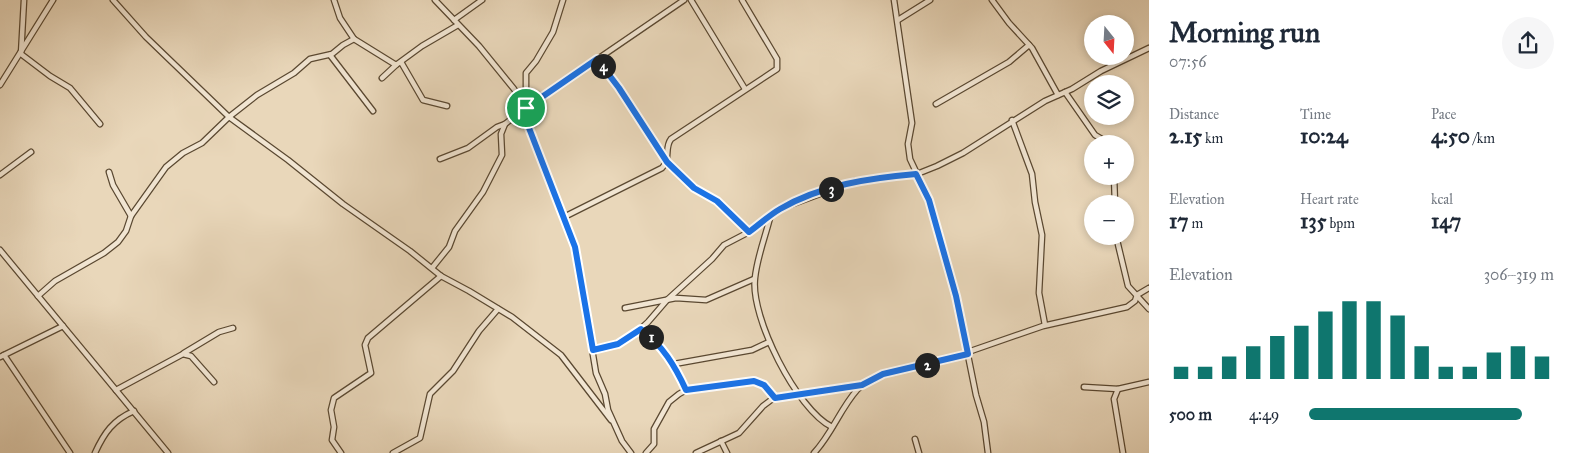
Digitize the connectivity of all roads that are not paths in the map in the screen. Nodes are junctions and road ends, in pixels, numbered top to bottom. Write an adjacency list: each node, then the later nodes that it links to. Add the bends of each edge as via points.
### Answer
1 (24, 0): 20 (street)
2 (53, 0): 20 (street)
3 (113, 0): 35 (street)
4 (334, 0): 17 (street, via 340,18)
5 (435, 0): 14 (street)
6 (482, 0): 14 (street)
7 (563, 0): 30 (street, via 553,32 526,73)
8 (684, 0): 22 (street)
9 (691, 0): 27 (street)
10 (742, 0): 27 (street, via 779,64 774,72)
11 (894, 0): 15 (street)
12 (930, 0): 15 (street)
13 (992, 0): 18 (street)
14 (454, 20): 16 (street)
15 (898, 20): 44 (street, via 912,123 908,149)
16 (458, 24): 23 (street); 30 (street)
17 (354, 40): 21 (street); 24 (street)
18 (1029, 45): 29 (street); 31 (street, via 1009,62)
19 (1149, 48): 28 (street)
20 (21, 54): 26 (street); 37 (street, via 70,88)
21 (330, 55): 34 (street); 35 (street, via 304,63)
22 (597, 59): 33 (street); 42 (street)
23 (401, 62): 24 (street); 32 (street, via 423,100)
24 (396, 65): 25 (street)
25 (382, 78)
26 (0, 85)
27 (745, 89): 42 (street, via 671,139)
28 (1065, 92): 29 (street); 39 (street)
29 (1058, 95): 36 (street)
30 (524, 102): 33 (street)
31 (936, 104)
32 (447, 106)
33 (526, 108): 38 (street); 48 (street, via 529,128)
34 (373, 112)
35 (228, 117): 47 (street, via 212,135 166,167); 52 (street)
36 (1012, 120): 44 (street, via 963,153); 62 (street, via 1032,174 1042,235 1039,293)
37 (100, 124)
38 (505, 124): 41 (street, via 468,148); 52 (street, via 502,155 483,192 455,231 449,247)
39 (1095, 135)
40 (31, 152): 45 (street)
41 (440, 160)
42 (667, 162): 48 (street, via 662,168); 49 (street, via 694,188 717,201)
43 (109, 172): 47 (street)
44 (916, 174): 46 (street, via 855,181); 68 (street, via 929,200)
45 (0, 175)
46 (771, 214): 49 (street); 54 (street)
47 (131, 216): 56 (street, via 118,242)
48 (564, 217): 67 (street, via 576,251)
49 (749, 232): 58 (street, via 724,245)
50 (1118, 245): 57 (street, via 1126,281)
51 (0, 250): 56 (street)
52 (432, 268): 53 (street)
53 (441, 276): 60 (street); 89 (street, via 368,338 366,345 371,374 334,398 332,440)
54 (754, 279): 58 (street, via 706,300); 66 (street)
55 (1149, 288): 57 (street)
56 (38, 296): 63 (street)
57 (1136, 296): 61 (street); 62 (street, via 1127,307)
58 (667, 300): 59 (street); 65 (street)
59 (625, 308)
60 (498, 310): 82 (street, via 561,355); 90 (street, via 452,371 430,394 420,438)
61 (1149, 310)
62 (1045, 325): 68 (street)
63 (63, 326): 70 (street); 77 (street)
64 (233, 328): 69 (street, via 200,341)
65 (641, 329): 67 (street, via 618,344); 71 (street)
66 (769, 342): 71 (street, via 752,350); 79 (street)
67 (593, 350): 82 (street, via 596,373)
68 (968, 353): 74 (street, via 883,374); 97 (street)
69 (183, 354): 72 (street, via 191,356); 77 (street)
70 (2, 356): 86 (street)
71 (674, 364): 78 (street)
72 (214, 382)
73 (1149, 382): 76 (street)
74 (862, 385): 79 (street); 83 (street)
75 (1084, 387): 76 (street)
76 (1118, 389): 98 (street, via 1114,399)
77 (116, 390): 81 (street)
78 (686, 390): 80 (street, via 754,381 764,385); 92 (street, via 666,406 654,431 654,444)
79 (800, 394): 80 (street); 83 (street, via 818,419)
80 (775, 398): 85 (street, via 763,406 742,431)
81 (134, 411): 87 (street, via 114,421); 88 (street)
82 (612, 420): 91 (street)
83 (832, 427): 95 (street)
84 (915, 439): 96 (street)
85 (721, 441): 93 (street); 94 (street)
86 (70, 453)
87 (95, 453)
88 (168, 453)
89 (341, 453)
90 (393, 453)
91 (631, 453)
92 (646, 453)
93 (696, 453)
94 (727, 453)
95 (814, 453)
96 (919, 453)
97 (988, 453)
98 (1122, 453)

